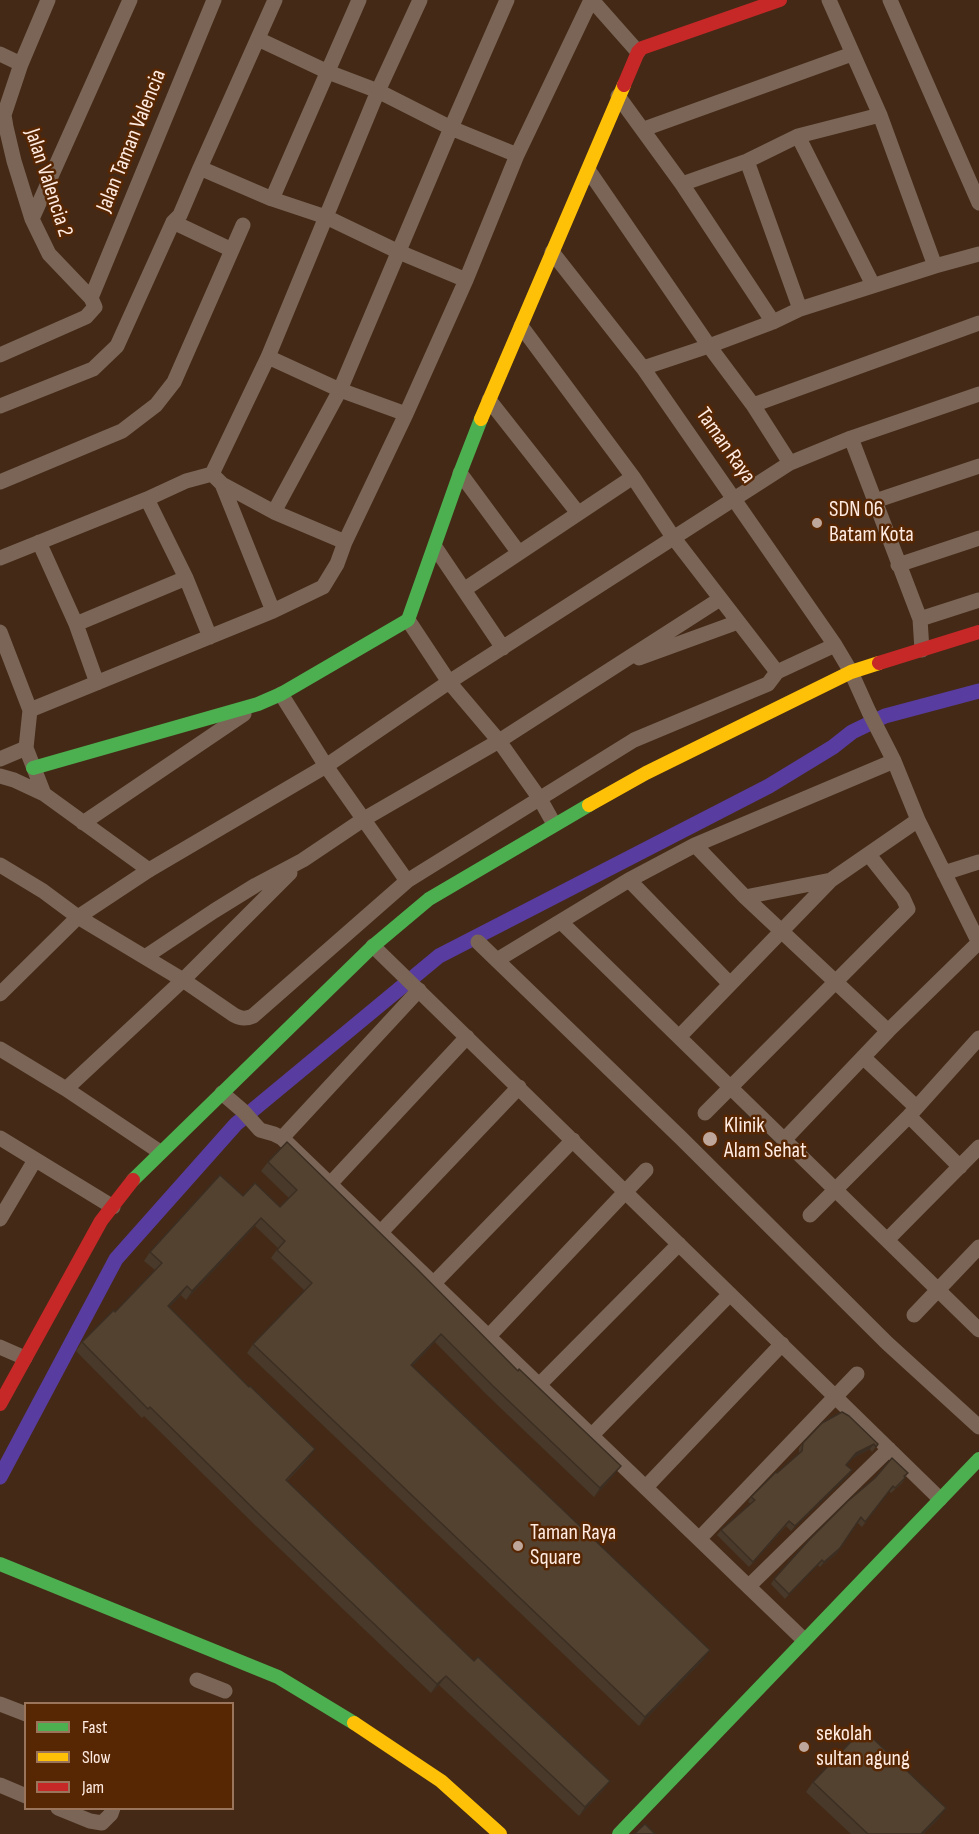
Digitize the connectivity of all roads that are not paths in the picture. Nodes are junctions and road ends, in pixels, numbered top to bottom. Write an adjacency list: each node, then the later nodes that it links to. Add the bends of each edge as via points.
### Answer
1 (48, 0): 16 (street, Jalan Valencia 2)
2 (130, 0): 33 (street)
3 (214, 0): 43 (street, Jalan Taman Valencia)
4 (274, 0): 12 (street)
5 (359, 0): 17 (street)
6 (420, 0): 18 (street)
7 (507, 0): 22 (street)
8 (592, 0): 13 (street); 25 (street)
9 (780, 0): 13 (street)
10 (829, 0): 15 (street)
11 (890, 0): 31 (street)
12 (258, 39): 17 (street); 27 (street)
13 (638, 52): 19 (street)
14 (0, 54): 16 (street)
15 (852, 54): 21 (street); 23 (street)
16 (21, 64): 20 (street, Jalan Valencia 2)
17 (328, 72): 18 (street); 30 (street)
18 (378, 91): 22 (street); 32 (street)
19 (618, 96): 23 (street); 28 (street)
20 (2, 115): 33 (street, Jalan Valencia 2)
21 (880, 115): 24 (street); 40 (street)
22 (451, 128): 25 (street); 37 (street)
23 (644, 129): 29 (street)
24 (798, 136): 26 (street); 42 (street)
25 (517, 155): 41 (street)
26 (747, 161): 29 (street); 44 (street)
27 (200, 168): 30 (street); 34 (street, via 180,215)
28 (588, 171): 38 (street); 48 (street)
29 (682, 184): 45 (street)
30 (272, 199): 32 (street)
31 (979, 203)
32 (326, 217): 37 (street); 50 (street)
33 (32, 219): 43 (street, Jalan Valencia 2, via 48,254)
34 (173, 222): 36 (street); 56 (street, via 117,346 93,369)
35 (243, 225): 36 (street)
36 (232, 250): 64 (street, via 174,382 156,405 122,431)
37 (399, 252): 41 (street); 52 (street)
38 (552, 252): 47 (street); 51 (street, Taman Raya)
39 (979, 254): 40 (street)
40 (935, 266): 42 (street)
41 (466, 280): 57 (street)
42 (873, 285): 44 (street)
43 (91, 298): 49 (street, Jalan Taman Valencia, via 95,307 86,317)
44 (800, 309): 45 (street)
45 (773, 322): 48 (street)
46 (979, 323): 55 (street)
47 (521, 327): 54 (street); 62 (street)
48 (709, 346): 51 (street); 55 (street)
49 (0, 355)
50 (268, 357): 52 (street); 63 (street)
51 (643, 368): 66 (street, Taman Raya)
52 (340, 390): 57 (street); 68 (street)
53 (979, 394): 58 (street)
54 (489, 400): 61 (street); 69 (street)
55 (753, 405): 59 (street)
56 (0, 406)
57 (406, 414): 73 (street)
58 (851, 438): 59 (street); 67 (street)
59 (790, 463): 66 (street)
60 (979, 466): 67 (street)
61 (460, 473): 74 (street); 75 (street)
62 (633, 477): 69 (street); 70 (street)
63 (217, 479): 65 (street, via 186,481); 68 (street); 82 (street)
64 (0, 482)
65 (147, 499): 72 (street); 78 (street)
66 (733, 499): 70 (street); 90 (street, Taman Raya)
67 (875, 501): 77 (street)
68 (274, 512): 73 (street)
69 (578, 513): 75 (street)
70 (673, 537): 80 (street); 91 (street)
71 (979, 538): 77 (street)
72 (39, 542): 76 (street); 86 (street)
73 (345, 542): 82 (street, via 322,587)
74 (435, 547): 79 (street); 84 (street)
75 (519, 553): 79 (street)
76 (0, 558)
77 (898, 566): 83 (street)
78 (186, 578): 86 (street); 89 (street)
79 (465, 589): 91 (street)
80 (720, 599): 85 (street); 93 (street)
81 (979, 600): 83 (street)
82 (273, 611): 89 (street)
83 (920, 619): 92 (street)
84 (408, 620): 96 (street); 98 (street)
85 (738, 622): 93 (street); 94 (street)
86 (76, 624): 97 (street)
87 (0, 632): 100 (street)
88 (979, 632): 92 (street)
89 (210, 637): 97 (street)
90 (834, 645): 94 (street); 95 (street, Taman Raya)
91 (503, 648): 96 (street)
92 (922, 650): 95 (street)
93 (613, 668): 101 (street)
94 (777, 672): 109 (street, via 768,684 634,740)
95 (851, 672): 104 (street, Taman Raya); 113 (street, via 646,773)
96 (449, 682): 101 (street); 105 (street)
97 (97, 683): 100 (street)
98 (281, 694): 99 (street); 105 (street)
99 (258, 704): 106 (street); 112 (street)
100 (30, 710): 102 (street)
101 (499, 741): 109 (street); 110 (street)
102 (26, 748): 103 (street); 106 (street)
103 (0, 759)
104 (894, 761): 111 (street, Taman Raya); 114 (street)
105 (326, 766): 110 (street); 118 (street)
106 (33, 768): 108 (street)
107 (0, 776): 108 (street)
108 (44, 794): 112 (street)
109 (540, 799): 113 (street); 123 (street)
110 (364, 819): 116 (street); 123 (street)
111 (918, 820): 115 (street); 120 (street, Taman Raya)
112 (83, 824): 118 (street)
113 (554, 824): 130 (street, via 429,899)
114 (695, 845): 121 (street); 124 (street)
115 (869, 855): 122 (street); 134 (street, via 908,909)
116 (303, 861): 131 (street, via 256,885); 133 (street)
117 (979, 862): 120 (street)
118 (149, 870): 125 (street)
119 (3, 872): 125 (street, via 42,891)
120 (944, 873): 129 (street, Taman Raya)
121 (629, 880): 126 (street); 135 (street)
122 (831, 880): 124 (street); 127 (street)
123 (407, 881): 133 (street, via 253,1016 244,1019 234,1015)
124 (745, 897): 127 (street)
125 (78, 917): 131 (street); 137 (street)
126 (561, 922): 132 (street); 140 (street)
127 (781, 932): 134 (street); 135 (street)
128 (478, 942): 132 (street)
129 (979, 942): 138 (street)
130 (373, 946): 136 (street); 147 (street)
131 (145, 957): 133 (street)
132 (497, 960): 182 (street, via 887,1343)
133 (183, 980): 146 (street)
134 (835, 982): 138 (street); 145 (street)
135 (730, 984): 140 (street)
136 (418, 988): 139 (street); 151 (street)
137 (0, 994)
138 (888, 1031): 143 (street)
139 (467, 1037): 144 (street); 159 (street)
140 (679, 1037): 145 (street)
141 (979, 1038): 148 (street)
142 (0, 1049): 146 (street)
143 (863, 1057): 148 (street); 153 (street)
144 (519, 1088): 152 (street); 165 (street)
145 (731, 1088): 149 (street); 153 (street)
146 (66, 1089): 155 (street)
147 (222, 1093): 151 (street, via 260,1130); 155 (street)
148 (913, 1112): 157 (street); 160 (street)
149 (705, 1113)
150 (0, 1138): 156 (street)
151 (282, 1138): 159 (street)
152 (573, 1140): 161 (street); 169 (street)
153 (784, 1140): 160 (street)
154 (979, 1147): 157 (street)
155 (160, 1152): 162 (street)
156 (34, 1160): 162 (street); 164 (street)
157 (960, 1167): 166 (street)
158 (646, 1170): 161 (street)
159 (330, 1184): 165 (street)
160 (835, 1190): 163 (street); 166 (street)
161 (625, 1191): 167 (street); 174 (street)
162 (113, 1206): 177 (street)
163 (810, 1215)
164 (0, 1219)
165 (381, 1232): 169 (street)
166 (888, 1240): 170 (street)
167 (679, 1244): 171 (street); 179 (street)
168 (979, 1247): 170 (street)
169 (434, 1283): 174 (street)
170 (938, 1290): 172 (street); 173 (street)
171 (730, 1294): 175 (street); 183 (street)
172 (914, 1315)
173 (979, 1330)
174 (489, 1336): 179 (street)
175 (782, 1344): 180 (street); 186 (street)
176 (0, 1347): 177 (street)
177 (25, 1358): 181 (street)
178 (856, 1374): 180 (street)
179 (539, 1384): 183 (street)
180 (836, 1397): 184 (street); 188 (street)
181 (0, 1404)
182 (979, 1427)
183 (592, 1436): 186 (street)
184 (889, 1449): 187 (street); 190 (street)
185 (979, 1459): 187 (street)
186 (646, 1487): 188 (street)
187 (940, 1499): 191 (street)
188 (699, 1539): 190 (street)
189 (0, 1564): 200 (street, via 278,1677 441,1781)
190 (749, 1586): 191 (street)
191 (804, 1640): 201 (street)
192 (197, 1680): 193 (street)
193 (225, 1691)
194 (0, 1704): 195 (street)
195 (24, 1713)
196 (0, 1785): 197 (street)
197 (24, 1795)
198 (61, 1810): 199 (street, via 102,1823)
199 (113, 1810)
200 (500, 1834)
201 (619, 1834)

